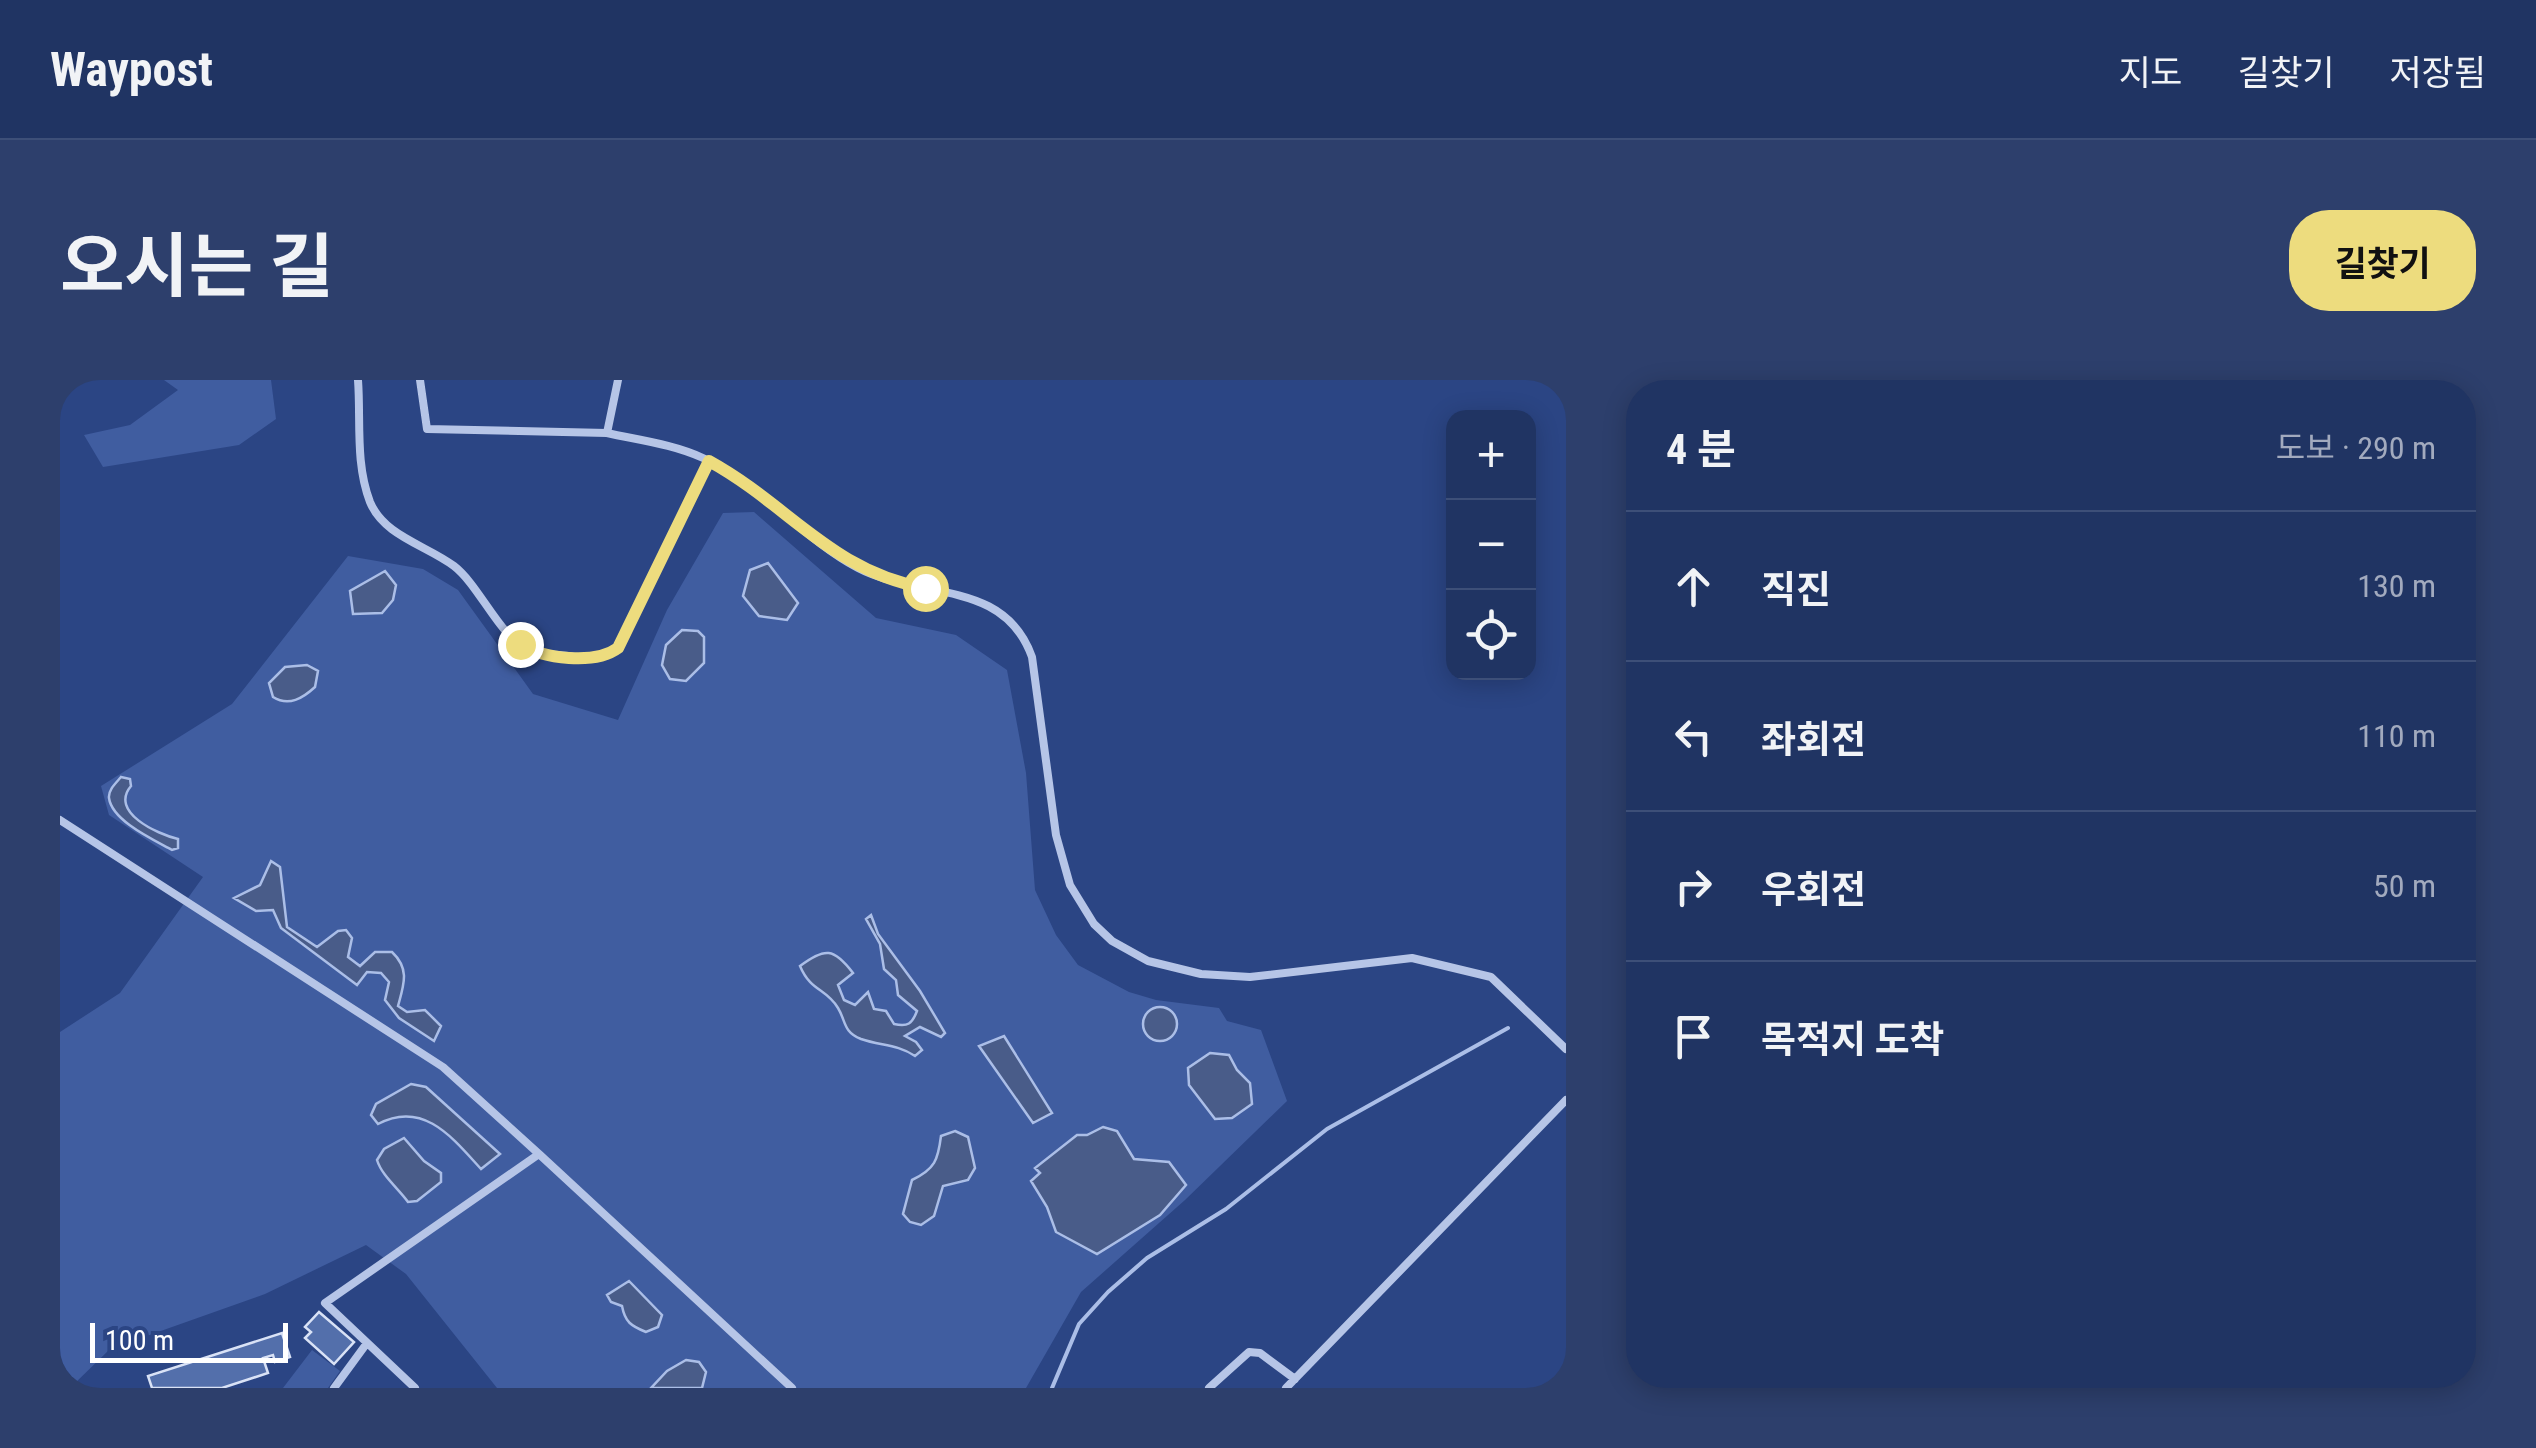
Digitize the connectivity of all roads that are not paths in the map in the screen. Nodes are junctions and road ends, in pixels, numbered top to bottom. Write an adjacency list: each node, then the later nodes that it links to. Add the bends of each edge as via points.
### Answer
1 (358, 380): 5 (lane, via 362,469 376,513 466,576 514,640 534,652 594,659 618,648)
2 (420, 380): 4 (lane, via 426,429)
3 (618, 380): 4 (lane)
4 (606, 432): 5 (lane)
5 (709, 461): 7 (lane, via 856,566 900,584 966,597 1010,620 1032,657 1063,863 1080,904 1112,941 1148,961 1224,976 1412,958 1491,976)
6 (60, 820): 9 (lane, via 443,1067)
7 (1566, 1049)
8 (1566, 1100): 11 (lane)
9 (540, 1154): 10 (lane, via 325,1303); 14 (lane)
10 (368, 1344): 12 (lane); 13 (lane)
11 (1294, 1379): 15 (lane, via 1249,1352); 16 (lane)
12 (334, 1388)
13 (414, 1388)
14 (792, 1388)
15 (1210, 1388)
16 (1286, 1388)

